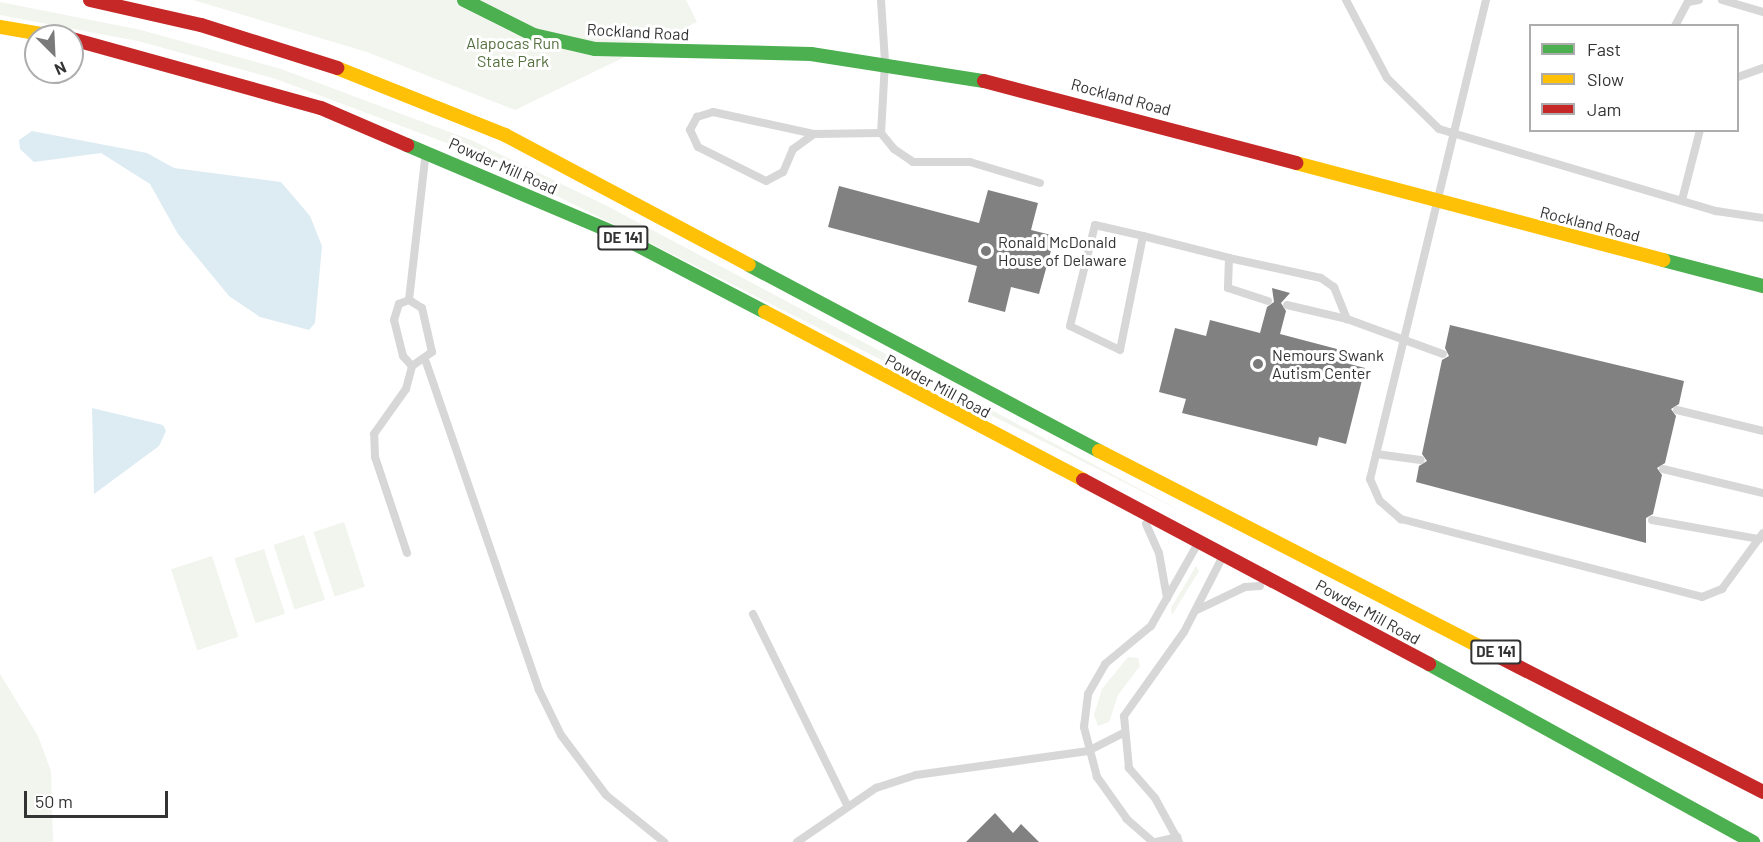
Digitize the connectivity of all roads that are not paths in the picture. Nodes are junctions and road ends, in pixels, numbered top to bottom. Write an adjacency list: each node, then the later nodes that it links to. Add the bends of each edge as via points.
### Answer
1 (90, 0): 55 (main road, Powder Mill Road / DE 141, via 201,25 319,61 505,135 1224,522)
2 (464, 0): 13 (main road, Rockland Road, via 534,35 596,49 811,54)
3 (881, 0): 13 (lane)
4 (1346, 0): 19 (lane, via 1387,78 1414,110)
5 (1486, 0): 19 (lane)
6 (1699, 0): 9 (lane, via 1688,2)
7 (1722, 0): 8 (lane)
8 (1763, 12)
9 (1676, 24)
10 (0, 27): 11 (main road)
11 (24, 31)
12 (84, 42): 20 (main road, Powder Mill Road / DE 141, via 236,82)
13 (885, 62): 17 (lane); 23 (main road, Rockland Road, via 1128,115)
14 (1763, 68): 15 (lane)
15 (1739, 76)
16 (1699, 132): 22 (lane)
17 (881, 133): 18 (lane); 21 (lane, via 913,162 970,162)
18 (814, 134): 18 (lane, via 713,112 697,117 690,130 698,147 766,181 783,172 793,149)
19 (1455, 136): 22 (lane); 23 (lane)
20 (426, 150): 28 (lane); 42 (main road, Powder Mill Road / DE 141, via 614,233)
21 (1040, 183)
22 (1682, 200): 24 (lane)
23 (1439, 203): 27 (main road, Rockland Road); 32 (lane)
24 (1763, 218)
25 (1143, 236): 25 (lane, via 1095,225 1070,326 1120,350); 26 (lane)
26 (1229, 258): 29 (lane, via 1228,288); 31 (lane, via 1321,278 1334,287)
27 (1763, 286)
28 (409, 300): 34 (lane, via 422,308 432,352); 35 (lane, via 399,304 393,320 403,356)
29 (1268, 300)
30 (1287, 305): 31 (lane)
31 (1347, 319): 32 (lane)
32 (1404, 341): 33 (lane); 38 (lane)
33 (1443, 354)
34 (426, 362): 35 (lane); 58 (lane, via 539,690 561,735 606,795)
35 (412, 366): 48 (lane, via 406,389 374,434 375,457)
36 (1677, 410): 37 (lane)
37 (1763, 431)
38 (1376, 454): 39 (lane); 45 (lane, via 1370,479 1380,501 1401,519 1702,597 1722,590)
39 (1421, 460)
40 (1663, 469): 41 (lane)
41 (1763, 493)
42 (1141, 512): 46 (main road, Powder Mill Road / DE 141); 50 (lane, via 1159,553)
43 (1652, 520): 45 (lane)
44 (1212, 530): 46 (lane)
45 (1761, 536)
46 (1198, 543): 47 (main road, Powder Mill Road / DE 141); 50 (lane)
47 (1224, 551): 49 (main road, Powder Mill Road / DE 141); 51 (lane)
48 (407, 553)
49 (1280, 584): 51 (lane, via 1245,587); 61 (main road, Powder Mill Road / DE 141)
50 (1167, 598): 54 (lane, via 1151,626 1105,664 1096,678 1084,726)
51 (1197, 610): 53 (lane, via 1128,706)
52 (753, 614): 56 (lane)
53 (1122, 734): 54 (lane); 57 (lane, via 1129,768)
54 (1088, 751): 56 (lane, via 916,775); 60 (lane, via 1105,793)
55 (1763, 792)
56 (846, 803): 59 (lane)
57 (1177, 840): 60 (lane)
58 (664, 842)
59 (797, 842)
60 (1155, 842)
61 (1754, 842)

